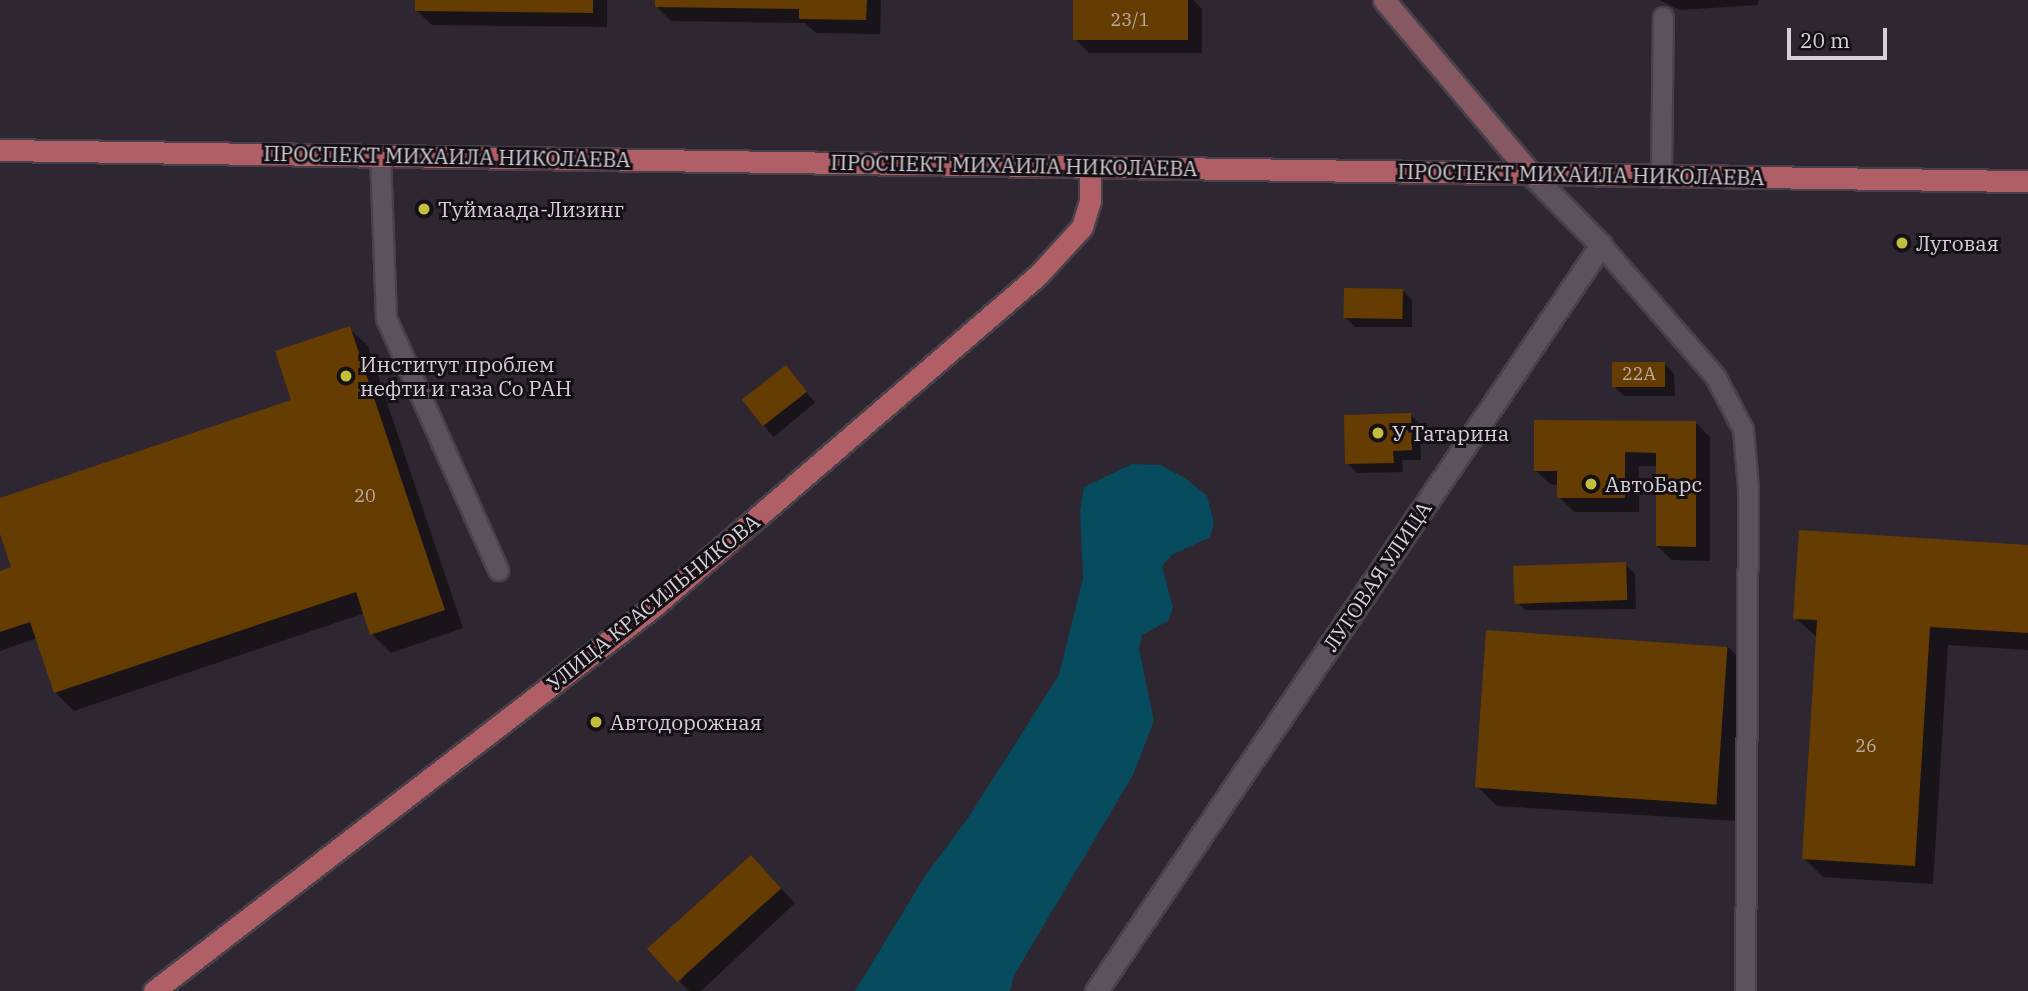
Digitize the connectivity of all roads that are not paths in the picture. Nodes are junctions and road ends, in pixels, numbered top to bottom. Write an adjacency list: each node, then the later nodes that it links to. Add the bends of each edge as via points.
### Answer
1 (1384, 0): 6 (main road)
2 (1663, 17): 7 (lane)
3 (0, 149): 4 (main road, ПРОСПЕКТ МИХАИЛА НИКОЛАЕВА)
4 (380, 155): 5 (main road, ПРОСПЕКТ МИХАИЛА НИКОЛАЕВА); 10 (lane, via 386,318)
5 (1090, 167): 6 (main road, ПРОСПЕКТ МИХАИЛА НИКОЛАЕВА); 11 (main road, УЛИЦА КРАСИЛЬНИКОВА, via 1090,201 1082,227 1038,275 653,607)
6 (1530, 173): 7 (main road, ПРОСПЕКТ МИХАИЛА НИКОЛАЕВА); 9 (street)
7 (1661, 175): 8 (main road, ПРОСПЕКТ МИХАИЛА НИКОЛАЕВА)
8 (2028, 181)
9 (1601, 245): 12 (street, ЛУГОВАЯ УЛИЦА); 13 (lane, via 1715,376 1743,429 1748,489)
10 (498, 570)
11 (154, 991)
12 (1096, 991)
13 (1745, 991)

